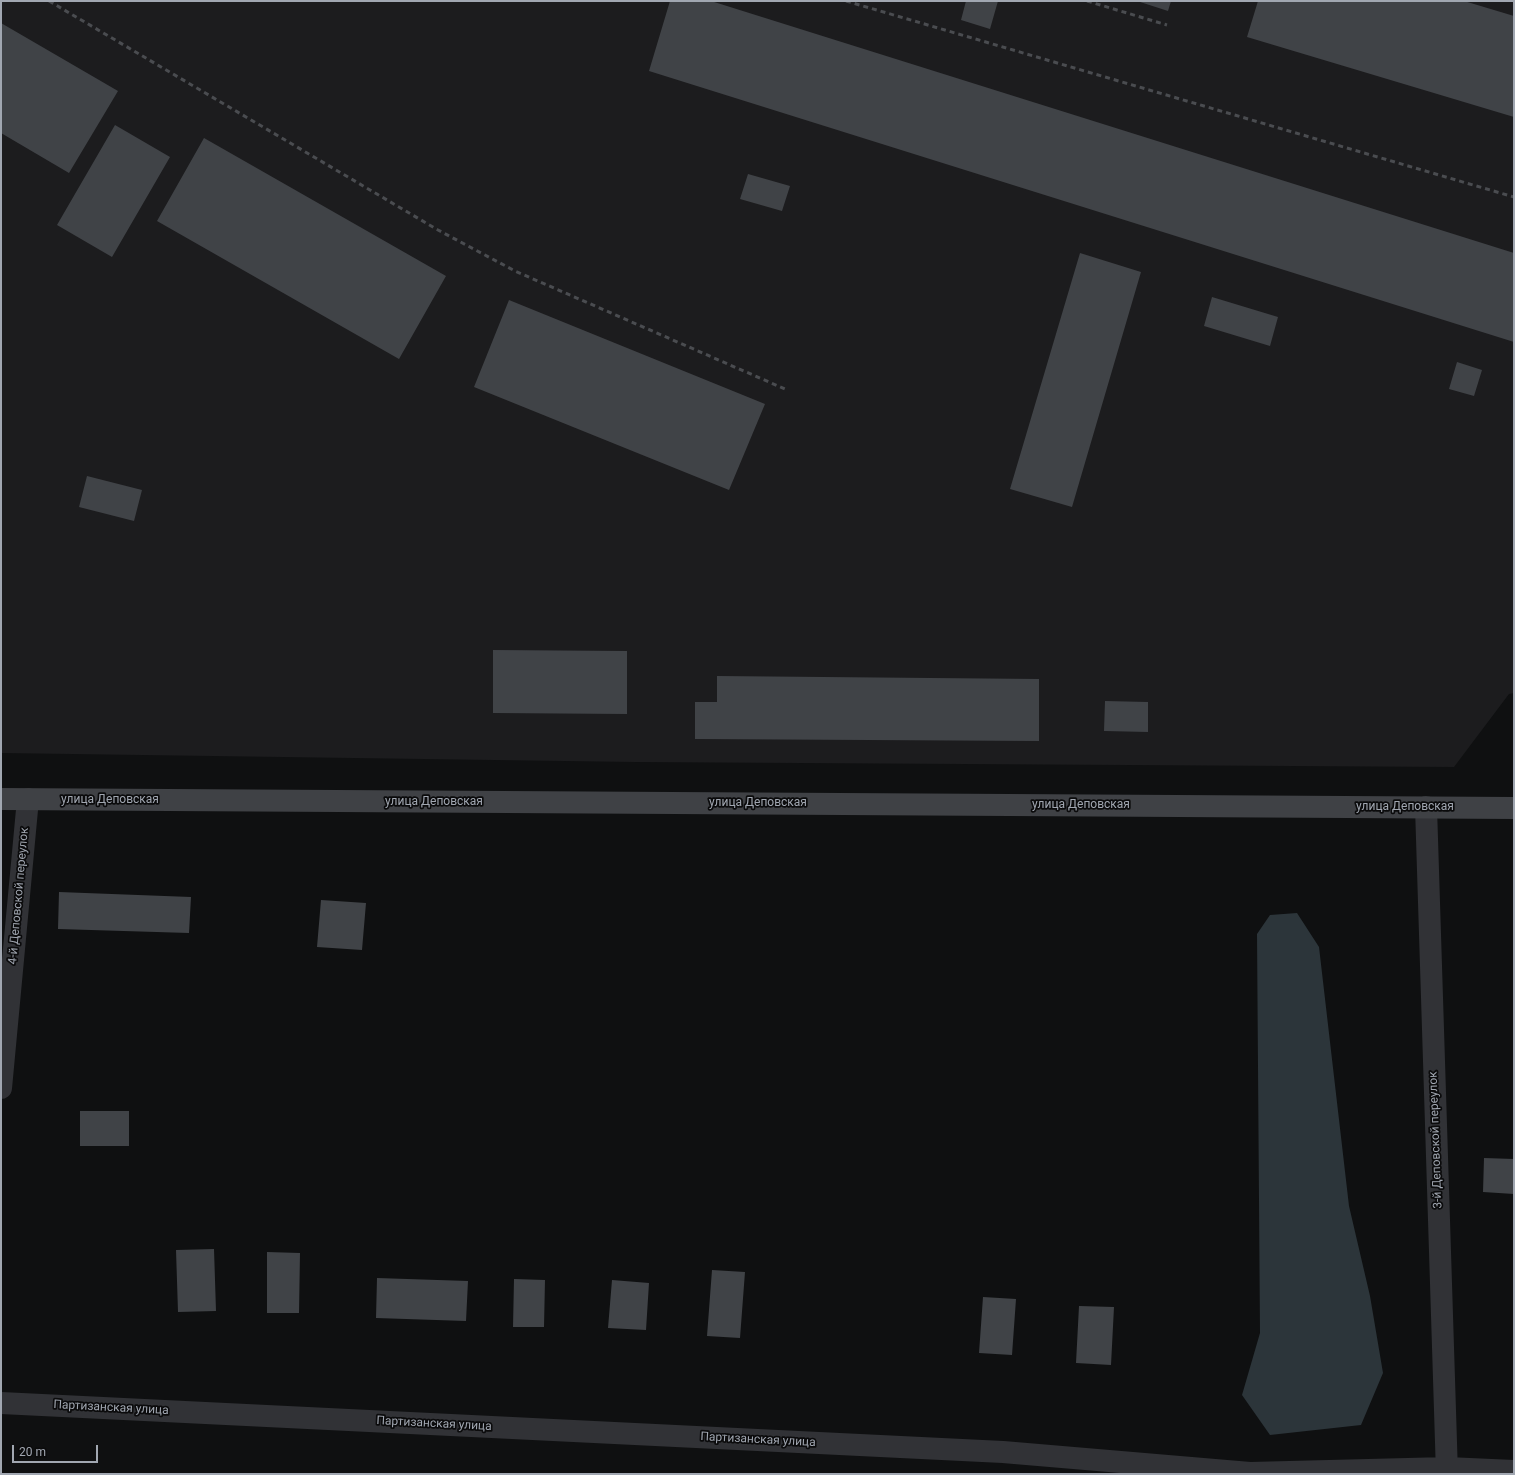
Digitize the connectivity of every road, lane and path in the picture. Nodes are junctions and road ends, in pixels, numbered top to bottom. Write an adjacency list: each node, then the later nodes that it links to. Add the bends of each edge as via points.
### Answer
1 (1, 799): 2 (street, улица Деповская)
2 (28, 799): 3 (street, улица Деповская); 5 (street, 4-й Деповской переулок)
3 (1426, 807): 4 (street, улица Деповская); 7 (street, 3-й Деповской переулок)
4 (1514, 808)
5 (1, 1088)
6 (1, 1403): 7 (street, Партизанская улица, via 1003,1452 1250,1473)
7 (1447, 1471): 8 (street, Партизанская улица)
8 (1514, 1471)

